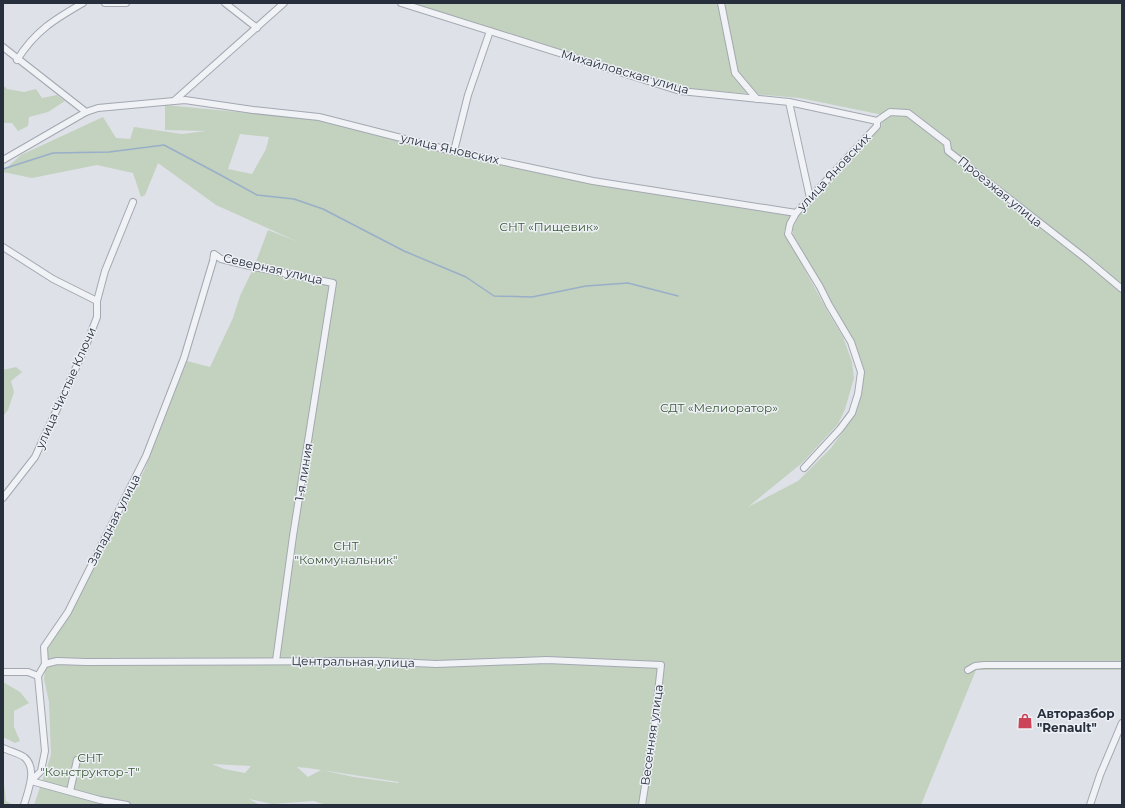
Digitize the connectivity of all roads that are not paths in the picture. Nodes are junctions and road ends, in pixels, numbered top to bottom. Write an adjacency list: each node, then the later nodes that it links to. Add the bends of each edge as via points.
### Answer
1 (83, 3): 11 (street, via 52,21 30,40)
2 (105, 3): 3 (street)
3 (126, 3)
4 (225, 3): 8 (street)
5 (284, 3): 8 (street)
6 (401, 3): 9 (street, Михайловская улица)
7 (721, 3): 12 (street, via 735,73)
8 (257, 28): 13 (street)
9 (490, 31): 12 (street, Михайловская улица, via 680,91); 17 (street, via 468,95)
10 (3, 47): 11 (street)
11 (17, 60): 15 (street)
12 (757, 99): 14 (street, Михайловская улица)
13 (175, 100): 15 (street, улица Яновских, via 98,108); 17 (street, улица Яновских, via 319,117)
14 (789, 102): 16 (street, Михайловская улица); 19 (street)
15 (86, 112): 18 (street, улица Яновских)
16 (878, 121): 19 (street, улица Яновских, via 877,126); 25 (street, Проезжая улица, via 890,112 908,113 947,143 948,151)
17 (454, 151): 21 (street, улица Яновских, via 599,182)
18 (3, 160)
19 (810, 198): 21 (street, улица Яновских)
20 (133, 202): 26 (street, улица Чистые Ключи, via 105,271)
21 (796, 213): 27 (street, via 788,234 851,342 861,372 852,413)
22 (3, 247): 26 (street, via 53,279)
23 (214, 254): 24 (street, Северная улица, via 221,259); 30 (street, Западная улица, via 184,358 149,449 68,612 44,647)
24 (333, 283): 29 (street, 1-я линия)
25 (1122, 289)
26 (97, 301): 28 (street, улица Чистые Ключи, via 97,317 85,348 35,457)
27 (804, 468)
28 (3, 498)
29 (276, 661): 30 (street, Центральная улица, via 57,661); 31 (street, Центральная улица, via 436,664 547,660)
30 (45, 664): 35 (street, Западная улица)
31 (661, 665): 43 (street, Весенняя улица)
32 (1122, 665): 33 (street, via 984,665)
33 (968, 670)
34 (3, 672): 35 (street, via 28,672)
35 (38, 676): 39 (street, via 45,751 41,771)
36 (1122, 723): 44 (street)
37 (3, 748): 39 (street, via 24,758 31,767)
38 (76, 760): 40 (street)
39 (31, 781): 40 (street); 41 (street)
40 (70, 791): 42 (street)
41 (24, 805)
42 (127, 805)
43 (642, 805)
44 (1088, 805)

